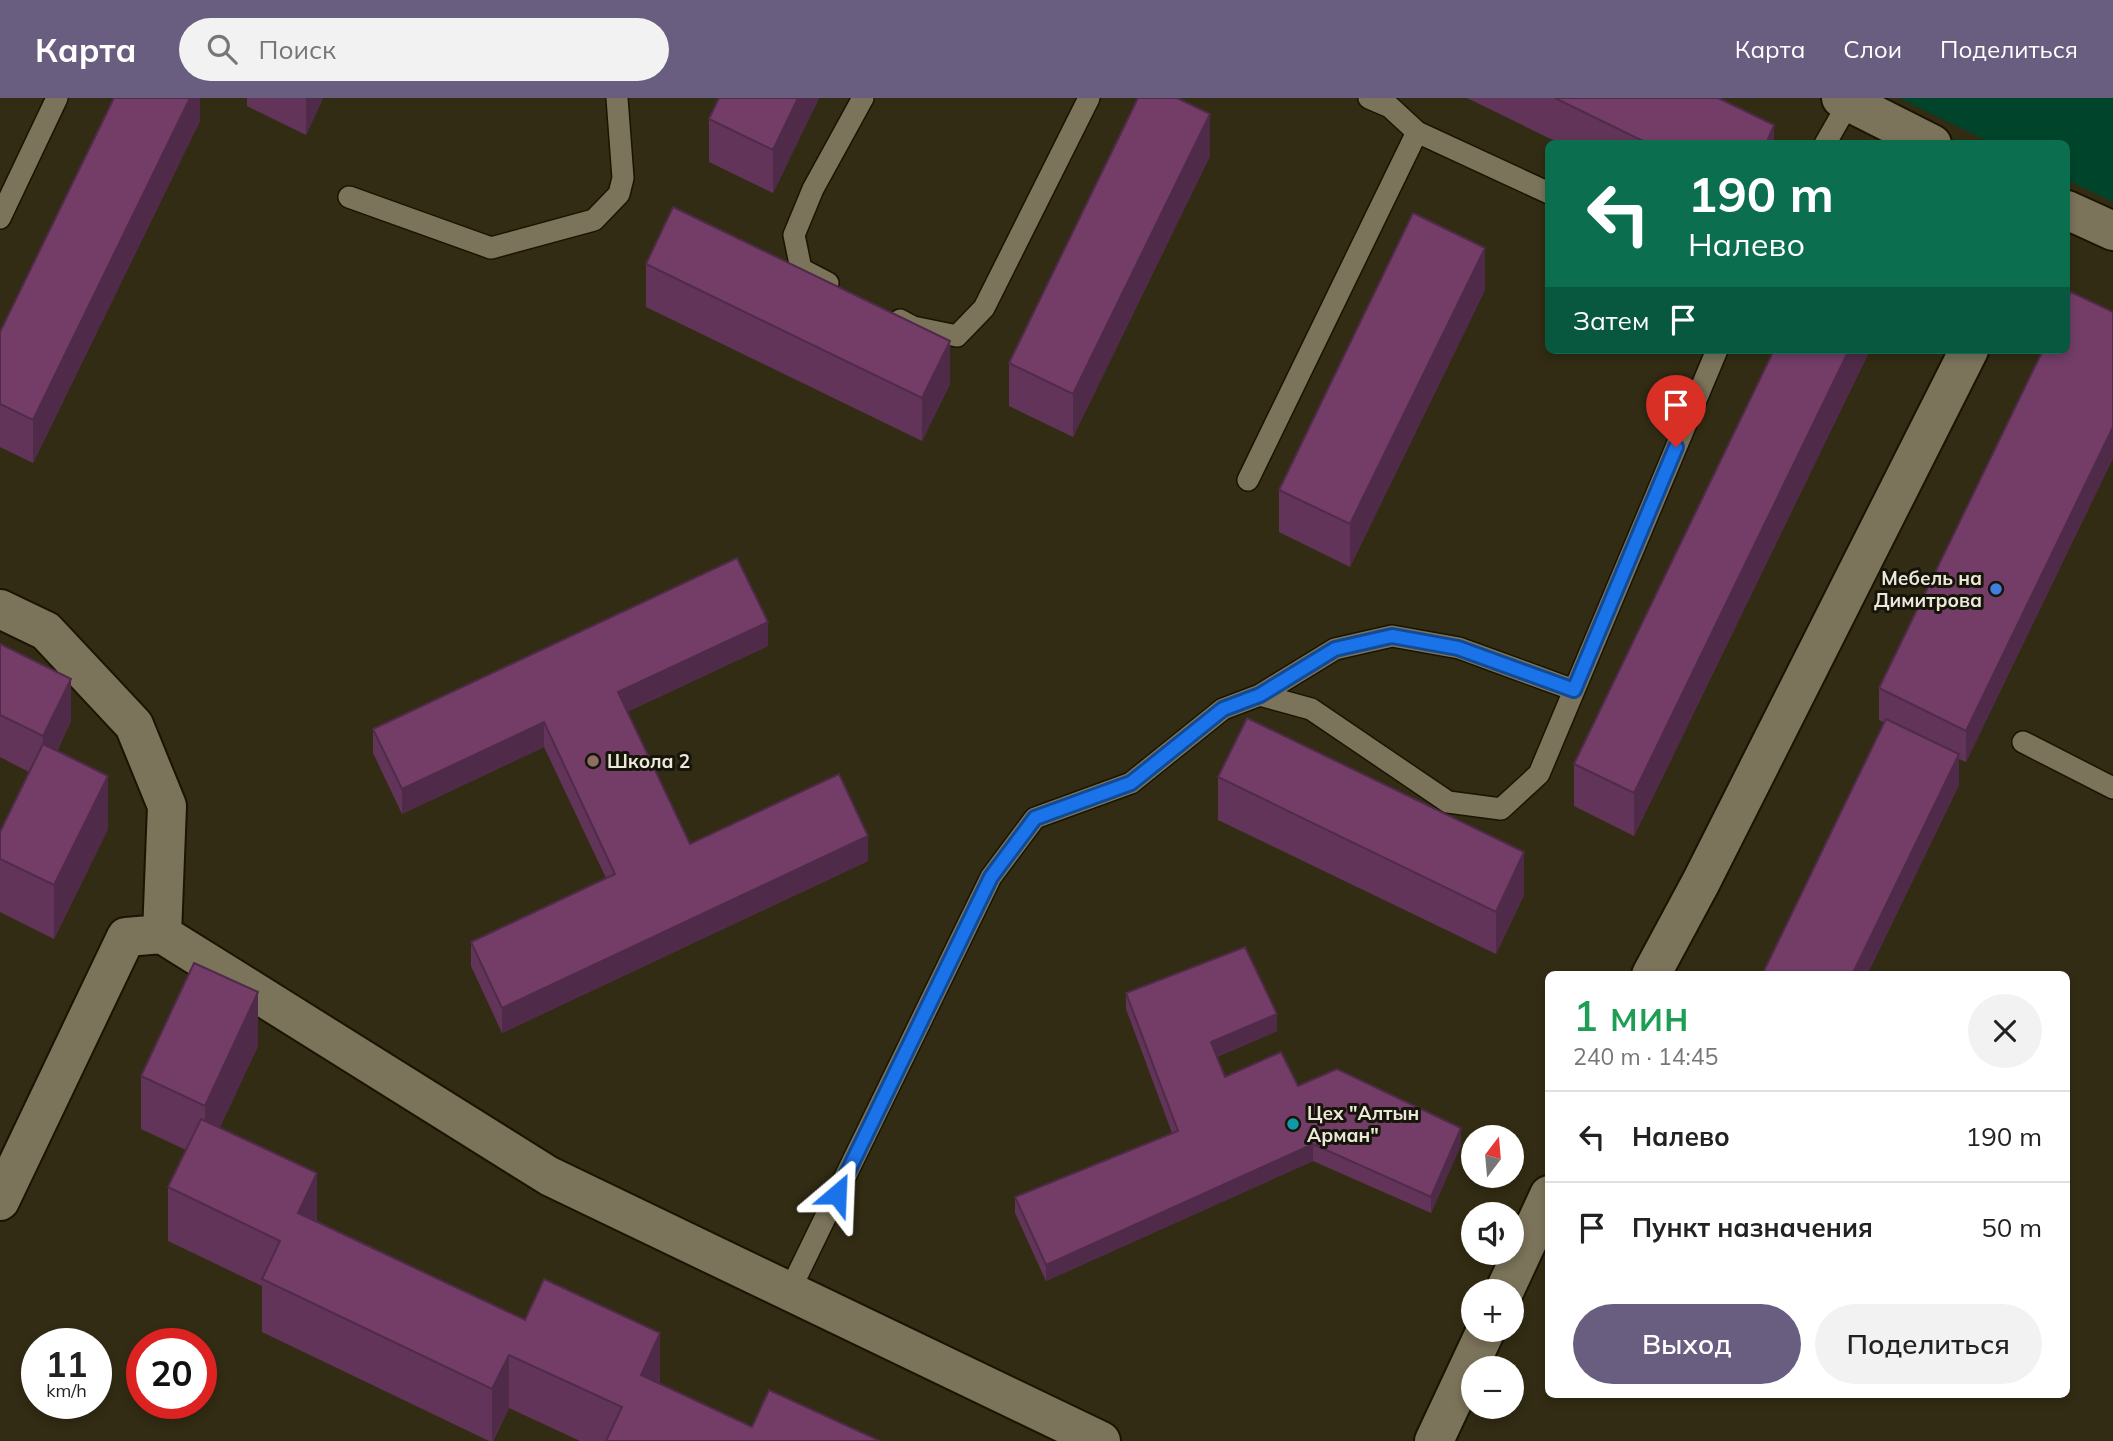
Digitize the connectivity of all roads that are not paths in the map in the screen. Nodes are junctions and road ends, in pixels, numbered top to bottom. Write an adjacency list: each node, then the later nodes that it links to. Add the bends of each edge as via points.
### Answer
1 (57, 98): 13 (lane)
2 (617, 98): 11 (lane, via 623,178 619,194 594,220 491,248)
3 (863, 98): 15 (lane, via 793,235 801,269)
4 (1089, 98): 16 (lane, via 984,308 957,336 914,327)
5 (1369, 98): 7 (lane, via 1390,107)
6 (1845, 100): 8 (lane); 9 (street)
7 (1418, 132): 10 (lane); 19 (lane)
8 (1827, 140)
9 (1924, 140)
10 (1545, 191)
11 (349, 197)
12 (2070, 211): 14 (street)
13 (0, 218)
14 (2113, 232)
15 (846, 292)
16 (880, 309)
17 (1715, 354): 21 (lane)
18 (1967, 354): 26 (street)
19 (1248, 480)
20 (0, 610): 25 (street, via 46,631 134,726 167,806)
21 (1574, 690): 22 (lane, via 1458,648 1392,636 1335,649); 22 (lane, via 1539,774 1502,809 1448,802 1311,709)
22 (1260, 695): 30 (lane, via 1223,709 1131,783 1035,818 991,877)
23 (2023, 743): 24 (lane)
24 (2113, 788)
25 (162, 934): 27 (street, via 126,937); 30 (street, via 549,1176)
26 (1653, 971)
27 (0, 1201)
28 (1545, 1204): 29 (street)
29 (1510, 1279)
30 (789, 1292): 32 (street)
31 (1480, 1342): 34 (street)
32 (1028, 1426): 33 (street)
33 (1101, 1441)
34 (1434, 1441)

